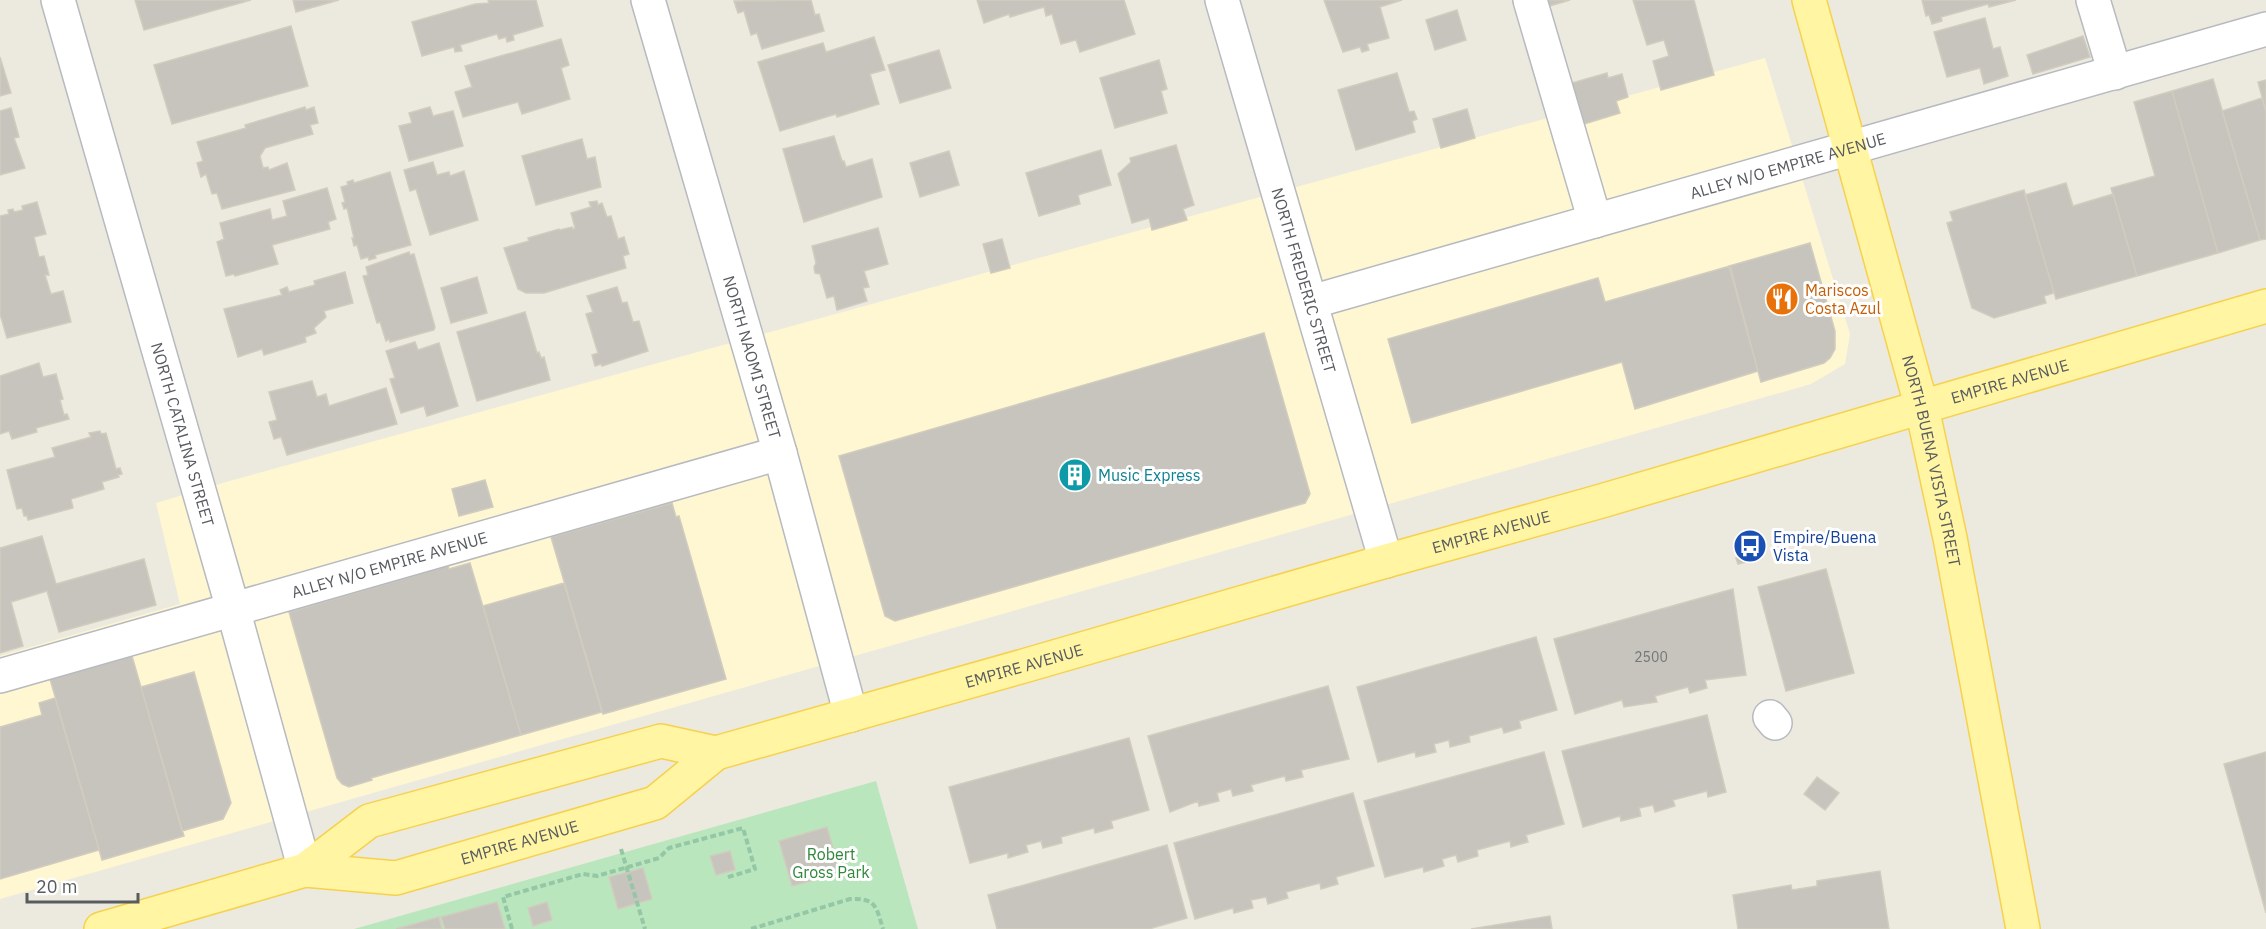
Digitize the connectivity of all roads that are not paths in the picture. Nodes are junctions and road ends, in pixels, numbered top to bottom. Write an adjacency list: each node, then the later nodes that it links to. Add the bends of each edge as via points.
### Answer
1 (58, 0): 16 (street, NORTH CATALINA STREET)
2 (648, 0): 14 (street, NORTH NAOMI STREET)
3 (1222, 0): 11 (street, NORTH FREDERIC STREET)
4 (1530, 0): 10 (street)
5 (1809, 0): 9 (main road, NORTH BUENA VISTA STREET)
6 (2093, 0): 8 (street)
7 (2266, 29): 8 (street, ALLEY N/O EMPIRE AVENUE)
8 (2115, 73): 9 (street, ALLEY N/O EMPIRE AVENUE)
9 (1850, 146): 10 (street, ALLEY N/O EMPIRE AVENUE); 13 (main road, NORTH BUENA VISTA STREET)
10 (1595, 221): 11 (street, ALLEY N/O EMPIRE AVENUE)
11 (1311, 302): 15 (street, NORTH FREDERIC STREET)
12 (2266, 306): 13 (main road, EMPIRE AVENUE)
13 (1922, 408): 15 (main road, EMPIRE AVENUE); 22 (main road, NORTH BUENA VISTA STREET)
14 (780, 453): 16 (street, ALLEY N/O EMPIRE AVENUE); 18 (street, NORTH NAOMI STREET)
15 (1386, 561): 18 (main road, EMPIRE AVENUE)
16 (233, 609): 17 (street, ALLEY N/O EMPIRE AVENUE); 20 (street, NORTH CATALINA STREET)
17 (0, 676)
18 (851, 715): 19 (main road, EMPIRE AVENUE)
19 (716, 753): 20 (main road, EMPIRE AVENUE, via 661,741 369,821); 20 (main road, EMPIRE AVENUE, via 655,803 396,878)
20 (305, 870): 21 (main road, EMPIRE AVENUE)
21 (101, 929)
22 (2023, 929)

